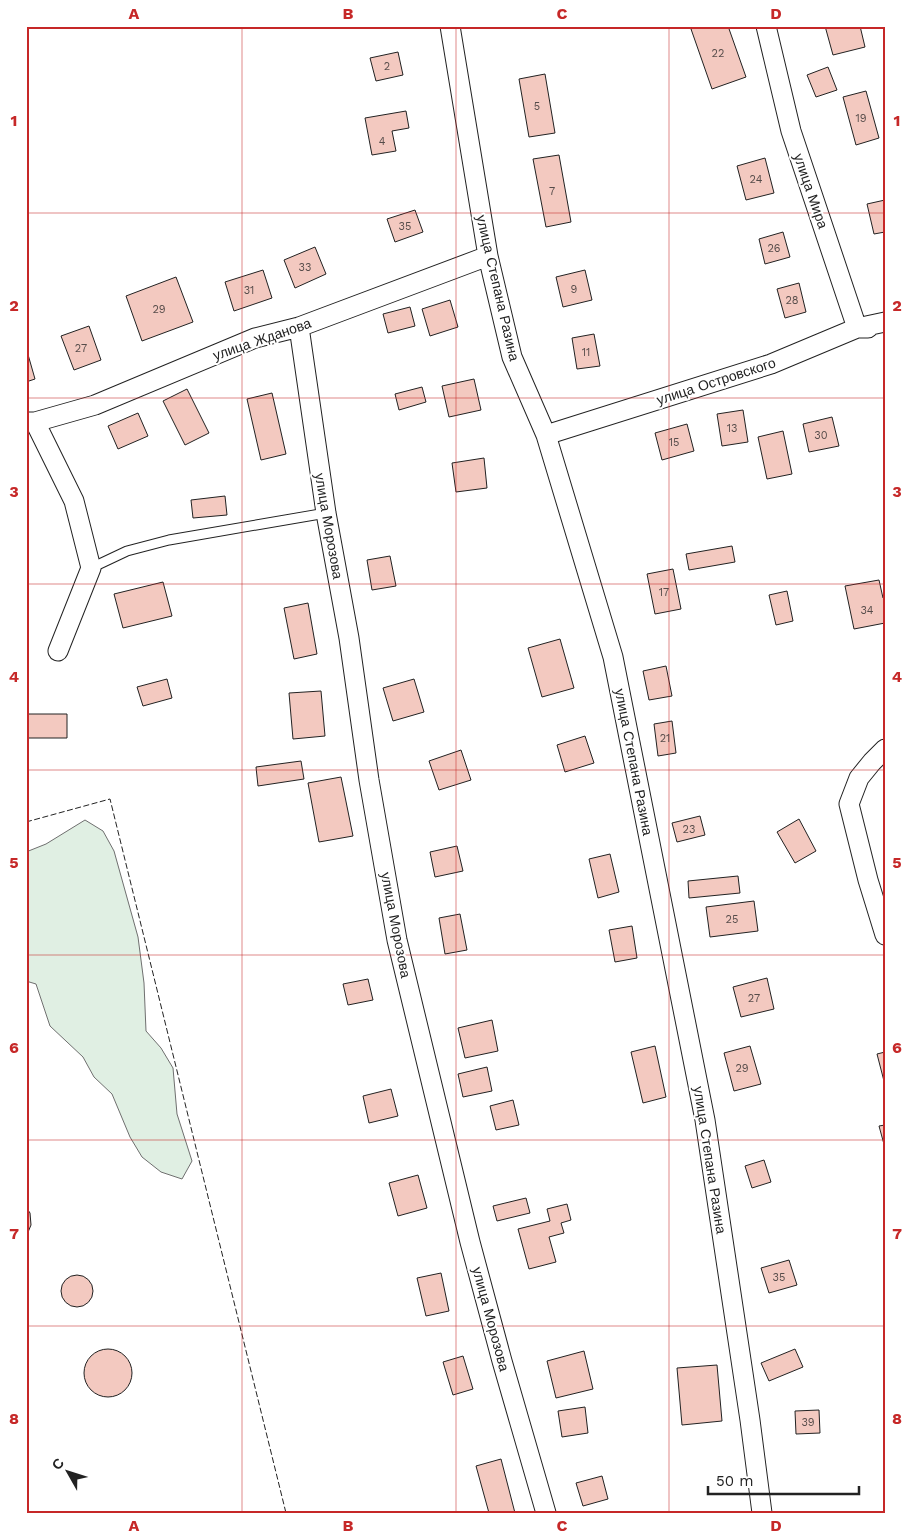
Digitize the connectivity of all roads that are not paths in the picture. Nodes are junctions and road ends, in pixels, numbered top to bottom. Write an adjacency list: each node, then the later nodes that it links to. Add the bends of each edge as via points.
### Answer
1 (450, 26): 3 (street, улица Степана Разина)
2 (766, 26): 6 (street, улица Мира, via 791,131)
3 (488, 256): 5 (street, улица Жданова); 9 (street, улица Степана Разина, via 512,357)
4 (885, 322): 6 (street, улица Островского)
5 (299, 327): 8 (street, улица Жданова, via 255,338 95,405); 10 (street, улица Морозова)
6 (857, 328): 7 (street); 9 (street, улица Островского, via 771,364)
7 (885, 329)
8 (31, 422): 11 (street, улица Жданова, via 74,501)
9 (546, 435): 16 (street, улица Степана Разина, via 613,656 621,695 705,1120)
10 (326, 514): 11 (lane, via 169,540 127,551); 15 (street, улица Морозова, via 397,940 470,1242)
11 (91, 568): 12 (street)
12 (58, 651)
13 (885, 750): 14 (street, via 859,778 849,804)
14 (885, 935)
15 (546, 1513)
16 (762, 1513)

